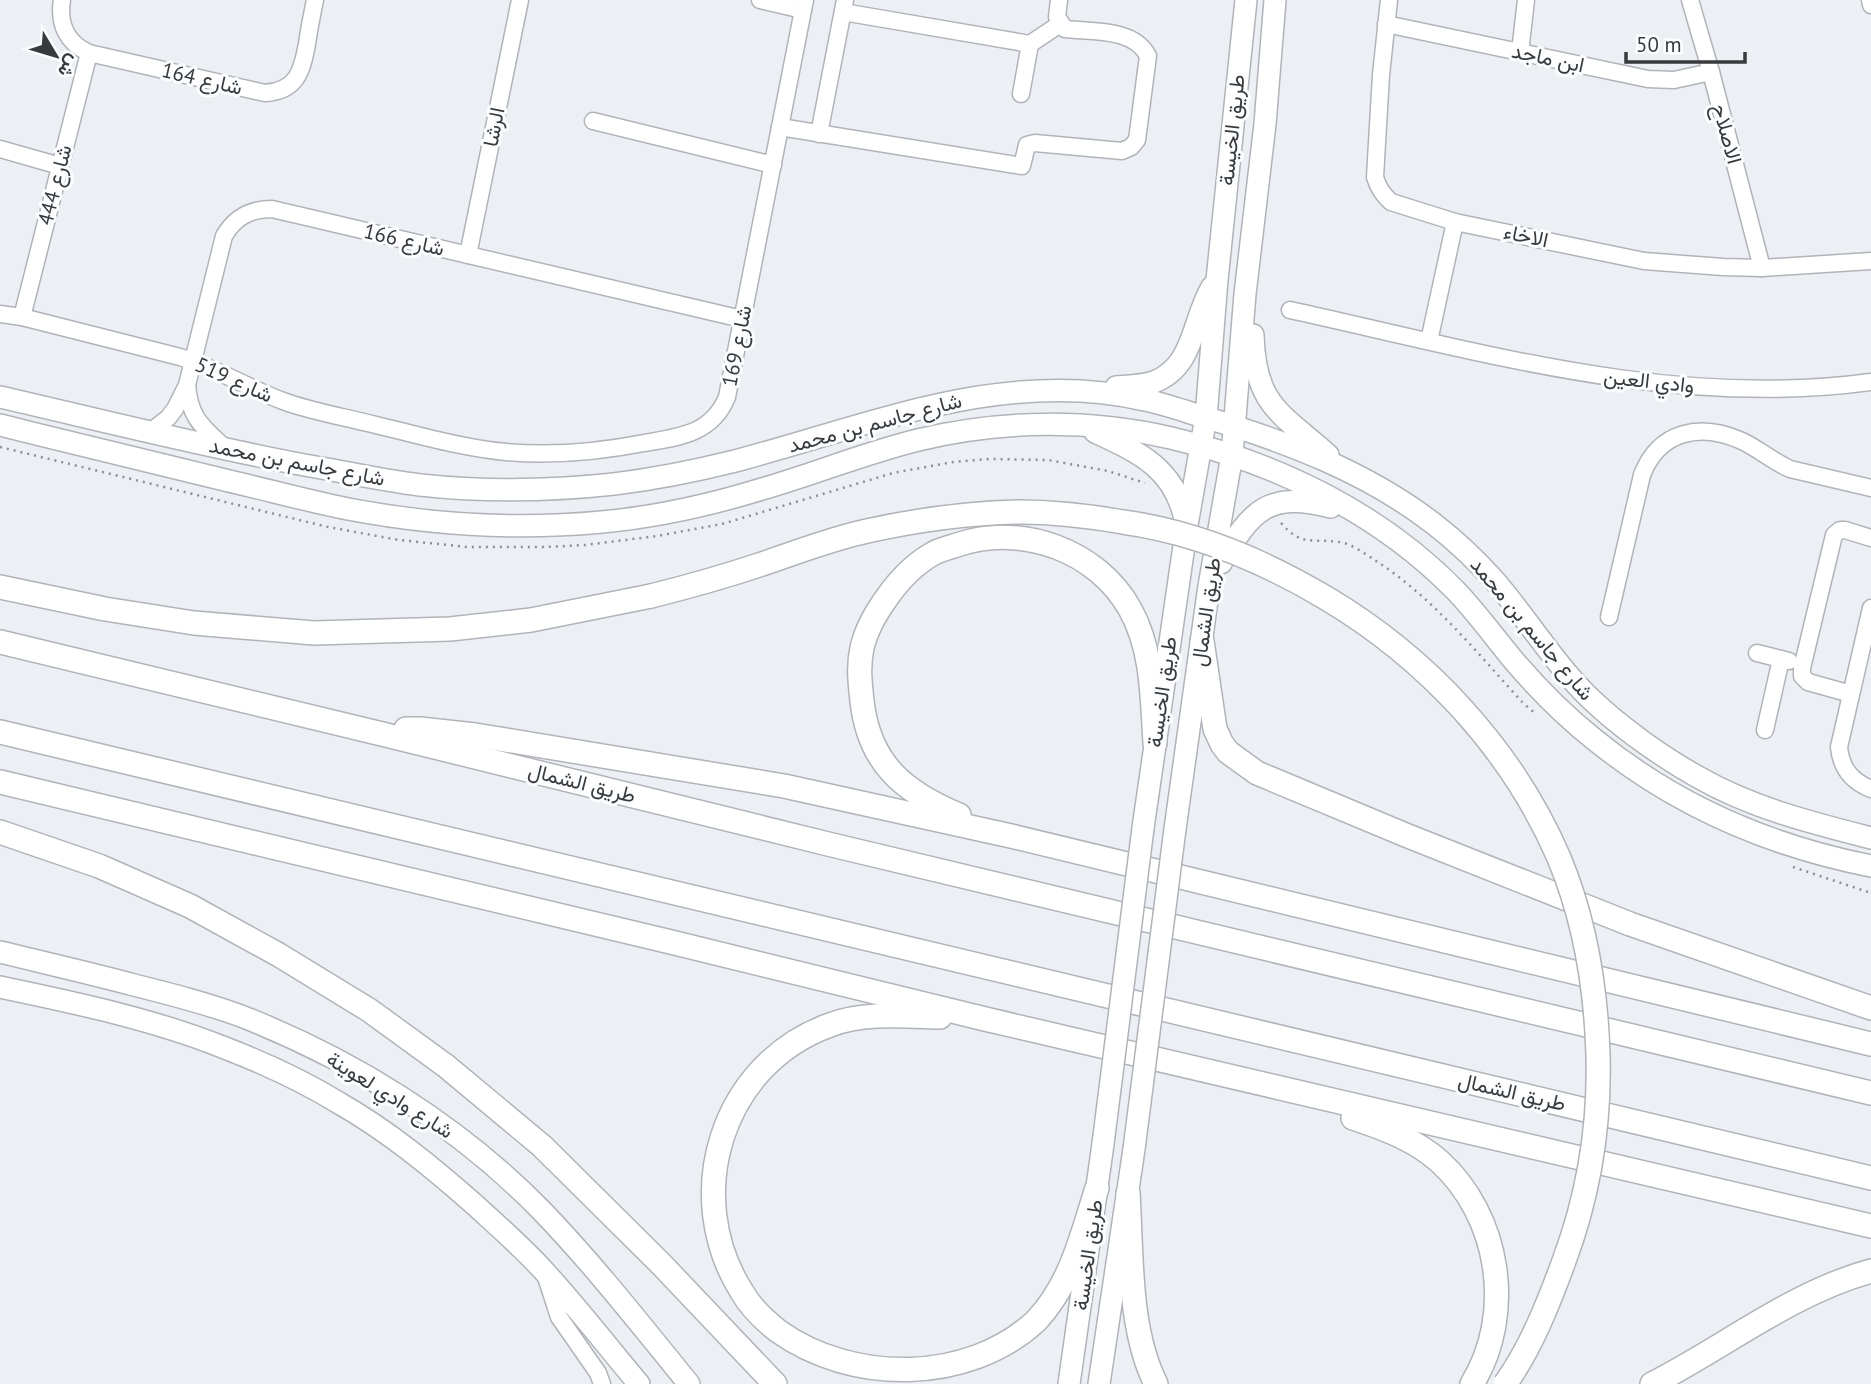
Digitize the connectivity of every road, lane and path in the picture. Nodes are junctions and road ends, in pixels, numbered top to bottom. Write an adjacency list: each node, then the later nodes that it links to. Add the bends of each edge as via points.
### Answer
1 (62, 0): 17 (street, via 66,33)
2 (314, 0): 17 (street, شارع 164, via 299,74 288,86 273,92)
3 (520, 0): 27 (street, الرشا)
4 (760, 0): 11 (street)
5 (1059, 0): 13 (street)
6 (1246, 0): 30 (main road, طريق الخيسة)
7 (1275, 0): 31 (main road, طريق الخيسة)
8 (1388, 0): 14 (street, الاخاء)
9 (1526, 0): 16 (street)
10 (1690, 0): 18 (street, الاصلاح)
11 (804, 5): 21 (street, شارع 169)
12 (844, 6): 15 (street); 22 (street)
13 (1060, 24): 15 (street); 22 (street, via 1065,29 1119,34 1136,41 1149,56 1137,140 1131,147 1122,151 1035,143 1027,145 1022,166)
14 (1386, 24): 16 (street, ابن ماجد); 26 (street, الاخاء, via 1375,167 1378,187 1391,202)
15 (1030, 44): 19 (street)
16 (1520, 52): 18 (street, ابن ماجد, via 1648,79 1686,79)
17 (89, 53): 25 (street, شارع 444)
18 (1711, 72): 29 (street, الاصلاح)
19 (1021, 94)
20 (593, 121): 24 (street)
21 (780, 127): 22 (street); 24 (street, شارع 169)
22 (820, 134)
23 (0, 149): 25 (street)
24 (772, 165): 35 (street, شارع 169)
25 (60, 166): 34 (street, شارع 444)
26 (1455, 222): 29 (street, الاخاء, via 1644,261); 36 (street)
27 (468, 255): 35 (street, شارع 166); 37 (street, شارع 166, via 272,209 252,211 235,220 224,236)
28 (1871, 261): 29 (street, الاخاء)
29 (1762, 268)
30 (1217, 279): 40 (main road, via 1177,367 1153,382); 42 (main road, طريق الخيسة)
31 (1245, 294): 45 (main road, طريق الخيسة); 51 (main road, via 1255,369 1263,390 1283,417)
32 (1290, 310): 36 (street, وادي العين)
33 (0, 314): 34 (street, شارع 519)
34 (22, 317): 37 (street, شارع 519)
35 (742, 319): 47 (street, شارع 169, via 723,406 712,421 696,431 621,447 563,453 505,452)
36 (1429, 341): 38 (street, وادي العين, via 1540,366 1651,383 1771,389)
37 (193, 361): 39 (street, شارع 166); 47 (street, شارع 519, via 287,402)
38 (1871, 382)
39 (187, 385): 46 (street, شارع 166, via 168,418); 49 (street, شارع 166, via 195,417)
40 (1093, 392): 42 (main road, شارع جاسم بن محمد, via 1142,399); 49 (main road, شارع جاسم بن محمد, via 1014,393 962,400 698,470 578,487 498,490 418,484)
41 (0, 397): 46 (main road, شارع جاسم بن محمد)
42 (1206, 417): 45 (main road, شارع جاسم بن محمد); 48 (main road, طريق الخيسة)
43 (0, 425): 44 (main road, شارع جاسم بن محمد, via 348,509 434,522 504,526 586,524 678,511 924,438 963,431)
44 (1083, 426): 48 (main road, شارع جاسم بن محمد, via 1123,429); 54 (main road, via 1153,463 1180,502)
45 (1235, 426): 50 (main road, طريق الشمال); 51 (main road, شارع جاسم بن محمد)
46 (150, 432): 49 (main road, شارع جاسم بن محمد)
47 (446, 441)
48 (1201, 446): 50 (main road, شارع جاسم بن محمد); 54 (main road, طريق الخيسة)
49 (227, 450)
50 (1232, 456): 53 (main road, شارع جاسم بن محمد, via 1296,480); 56 (main road, طريق الشمال)
51 (1346, 471): 74 (main road, شارع جاسم بن محمد, via 1393,496 1457,543 1495,581 1580,689 1628,731 1728,793 1785,815)
52 (1871, 488): 59 (street, via 1790,468 1721,434 1691,432 1672,438 1650,457 1642,475)
53 (1356, 513): 56 (main road, via 1303,500 1267,507 1241,529); 75 (main road, شارع جاسم بن محمد, via 1436,571 1542,691 1626,764 1689,803 1752,832 1812,853)
54 (1186, 525): 69 (main road, طريق الخيسة)
55 (1871, 538): 64 (street, via 1845,530 1833,535)
56 (1209, 586): 60 (main road, طريق الشمال)
57 (0, 587): 98 (highway, bridge, via 194,623 314,632 450,629 531,620 651,596 863,531 929,519 1022,512 1127,522 1178,533 1280,572 1391,641 1466,713 1520,784 1546,832 1583,933 1597,1026 1595,1139 1575,1232 1547,1307)
58 (1871, 608): 65 (street)
59 (1609, 617)
60 (1202, 641): 78 (highway, via 1215,729 1228,752 1257,774 1630,924); 83 (main road, طريق الشمال, bridge)
61 (0, 642): 68 (highway, طريق الشمال)
62 (1757, 653): 63 (street)
63 (1781, 659): 64 (street); 66 (street)
64 (1802, 665): 65 (street, via 1802,676 1808,682)
65 (1850, 694): 71 (street, via 1840,756 1847,772)
66 (1765, 730)
67 (0, 732): 84 (highway, طريق الشمال)
68 (382, 734): 73 (highway, via 420,729 487,737 784,786); 82 (highway, طريق الشمال)
69 (1155, 743): 73 (highway, via 1144,639 1130,607 1087,562 1037,540 1009,537 976,539 935,552 902,578 877,610 862,646 859,677 864,717 877,754 912,791); 85 (main road, طريق الخيسة, bridge)
70 (0, 782): 79 (highway)
71 (1871, 789)
72 (0, 832): 93 (highway, via 99,866 190,906 369,1010 446,1066 541,1146)
73 (1011, 836): 80 (highway)
74 (1871, 838)
75 (1871, 866)
76 (0, 952): 92 (main road, شارع وادي لعوينة, via 239,1016 330,1056 384,1087 454,1134 540,1209)
77 (0, 987): 89 (main road, شارع وادي لعوينة, via 142,1020 224,1047 340,1103 439,1173)
78 (1871, 1007)
79 (985, 1018): 81 (highway); 85 (highway, via 870,1016 832,1024 790,1046 762,1070 725,1127 714,1177 720,1241 743,1294 786,1338 838,1367 891,1378 952,1372 1005,1347 1047,1308 1068,1276)
80 (1871, 1044)
81 (1293, 1090): 87 (highway); 97 (highway, via 1416,1143 1451,1173 1470,1199 1488,1236 1496,1284 1492,1337)
82 (1871, 1093)
83 (1134, 1149): 86 (main road, طريق الخيسة)
84 (1871, 1178)
85 (1097, 1188): 94 (main road, طريق الخيسة)
86 (1128, 1193): 95 (main road, طريق الخيسة); 96 (highway, via 1137,1326)
87 (1871, 1226)
88 (1871, 1271): 99 (highway, via 1825,1286 1784,1307)
89 (545, 1272): 90 (street, via 559,1317); 91 (main road, شارع وادي لعوينة)
90 (602, 1384)
91 (639, 1384)
92 (689, 1384)
93 (775, 1384)
94 (1069, 1384)
95 (1099, 1384)
96 (1156, 1384)
97 (1472, 1384)
98 (1505, 1384)
99 (1652, 1384)

